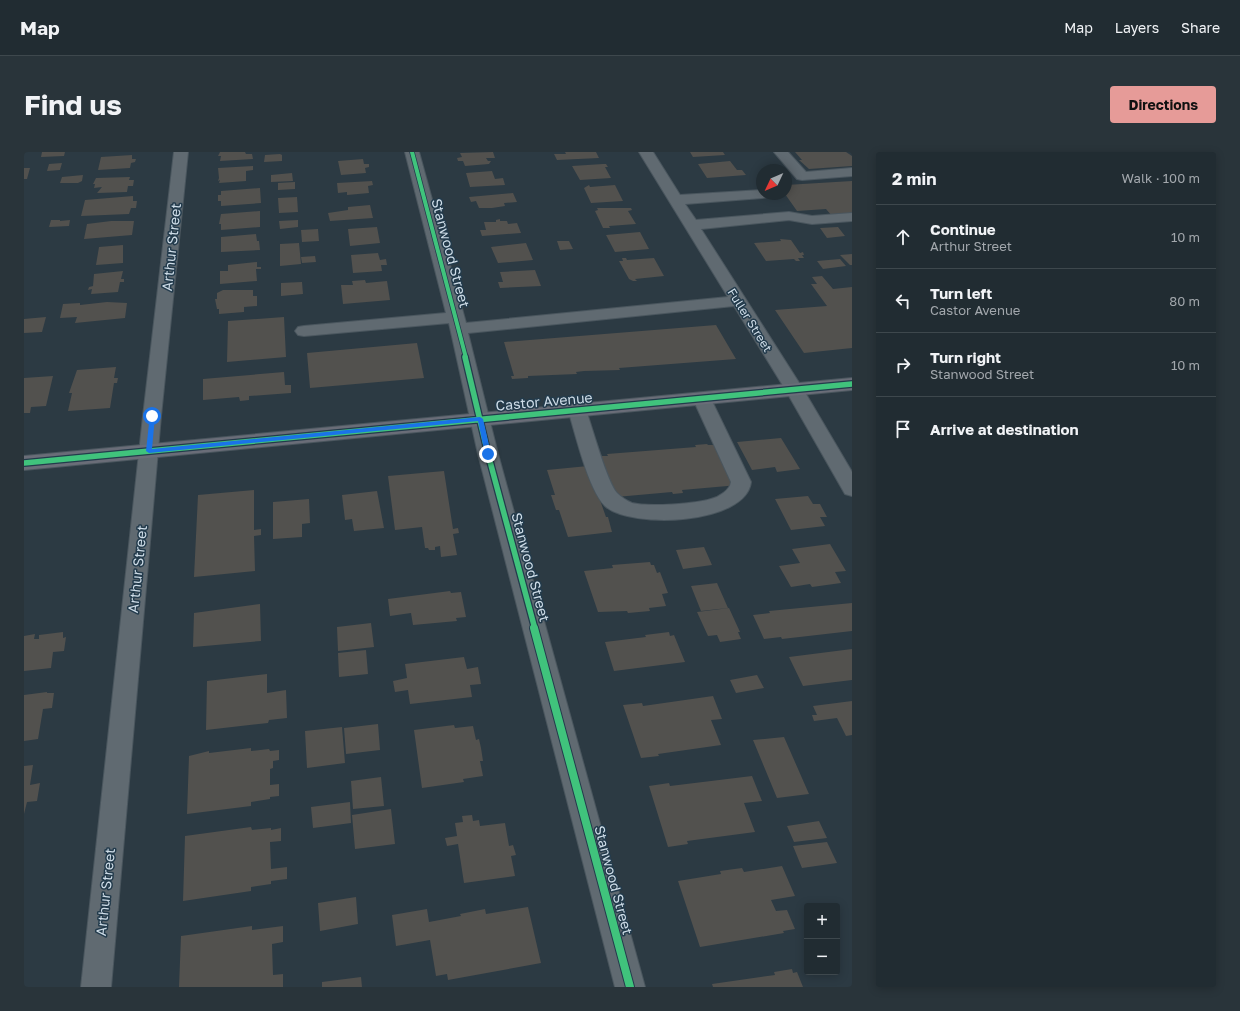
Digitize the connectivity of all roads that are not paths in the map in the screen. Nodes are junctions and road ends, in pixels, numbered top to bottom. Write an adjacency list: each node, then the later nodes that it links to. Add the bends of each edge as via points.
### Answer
1 (181, 152): 18 (street, Arthur Street)
2 (412, 152): 11 (street, Stanwood Street)
3 (646, 152): 7 (street, Fuller Street)
4 (781, 152): 5 (street, via 802,176)
5 (852, 172)
6 (756, 194): 7 (street)
7 (676, 200): 9 (street, Fuller Street)
8 (852, 217): 9 (street, via 812,220 789,216)
9 (692, 225): 10 (street, Fuller Street)
10 (739, 301): 11 (street); 14 (street, Fuller Street)
11 (457, 323): 12 (street); 17 (street, Stanwood Street)
12 (304, 331)
13 (852, 384): 14 (main road, Castor Avenue)
14 (794, 389): 15 (main road, Castor Avenue); 20 (street, Fuller Street)
15 (702, 399): 16 (main road, Castor Avenue); 16 (street, via 741,482 739,488 728,500 716,506 642,513 629,510 607,496)
16 (577, 410): 17 (main road, Castor Avenue)
17 (480, 419): 18 (main road, Castor Avenue); 22 (street, Stanwood Street)
18 (149, 451): 19 (main road, Castor Avenue); 21 (street, Arthur Street)
19 (24, 463)
20 (852, 489)
21 (96, 987)
22 (630, 987)

